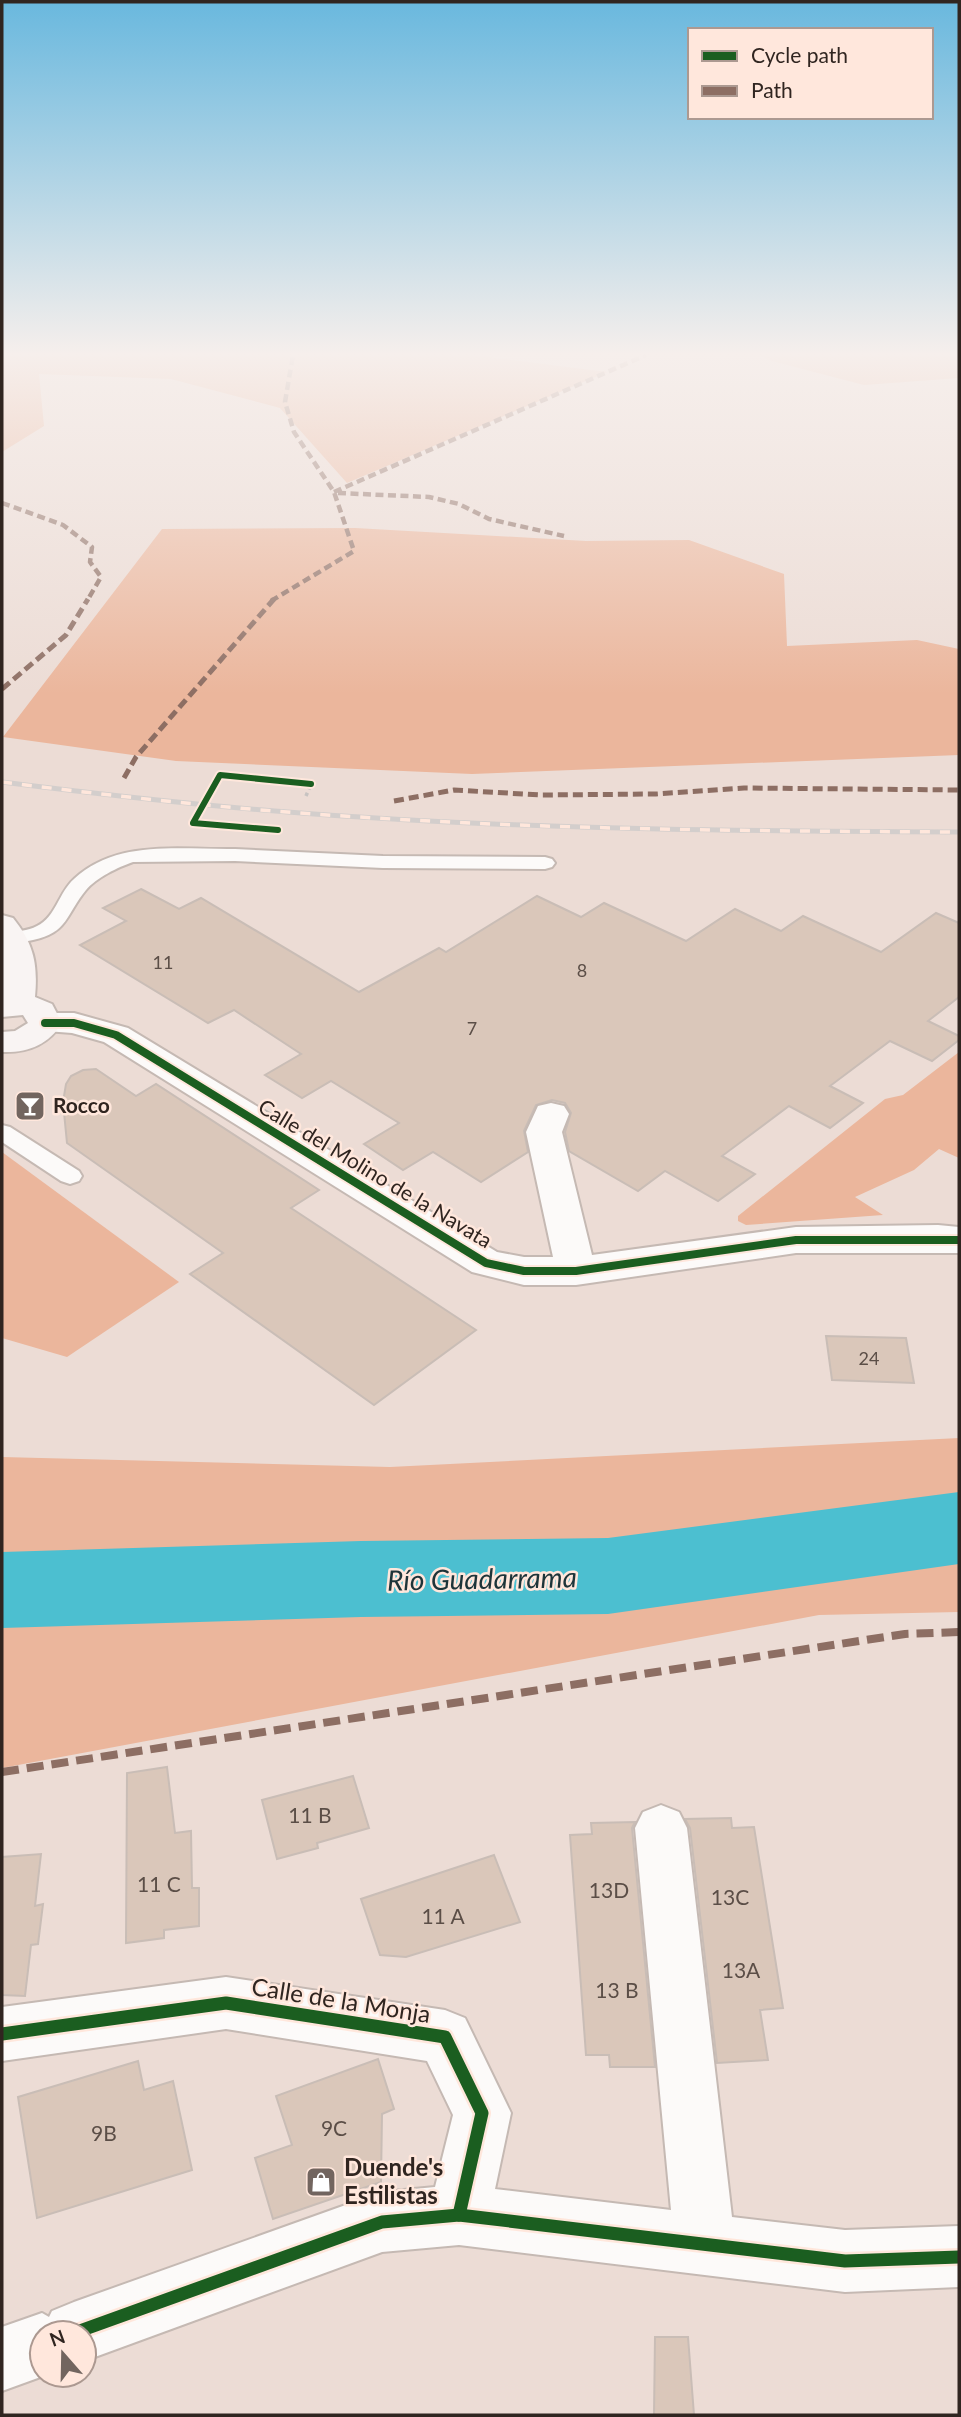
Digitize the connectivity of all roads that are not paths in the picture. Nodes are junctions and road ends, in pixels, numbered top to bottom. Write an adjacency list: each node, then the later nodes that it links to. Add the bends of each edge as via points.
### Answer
1 (545, 863): 2 (lane, via 131,856 80,884 54,924 43,932)
2 (7, 931): 3 (main road, via 22,967)
3 (21, 1012): 4 (main road, via 37,1034); 9 (street, Calle del Molino de la Navata, via 116,1035 486,1263 524,1271)
4 (2, 1042)
5 (551, 1114): 9 (street, via 544,1132)
6 (2, 1132): 7 (lane)
7 (70, 1176)
8 (959, 1240): 9 (street, Calle del Molino de la Navata, via 796,1240)
9 (576, 1271)
10 (661, 1828): 13 (street)
11 (2, 2034): 12 (street, Calle de la Monja, via 226,2003 445,2037 482,2113)
12 (460, 2215): 13 (street); 15 (street, via 383,2222)
13 (705, 2244): 14 (street, via 845,2261)
14 (959, 2257)
15 (98, 2324)
16 (28, 2350): 17 (street)
17 (2, 2359)

